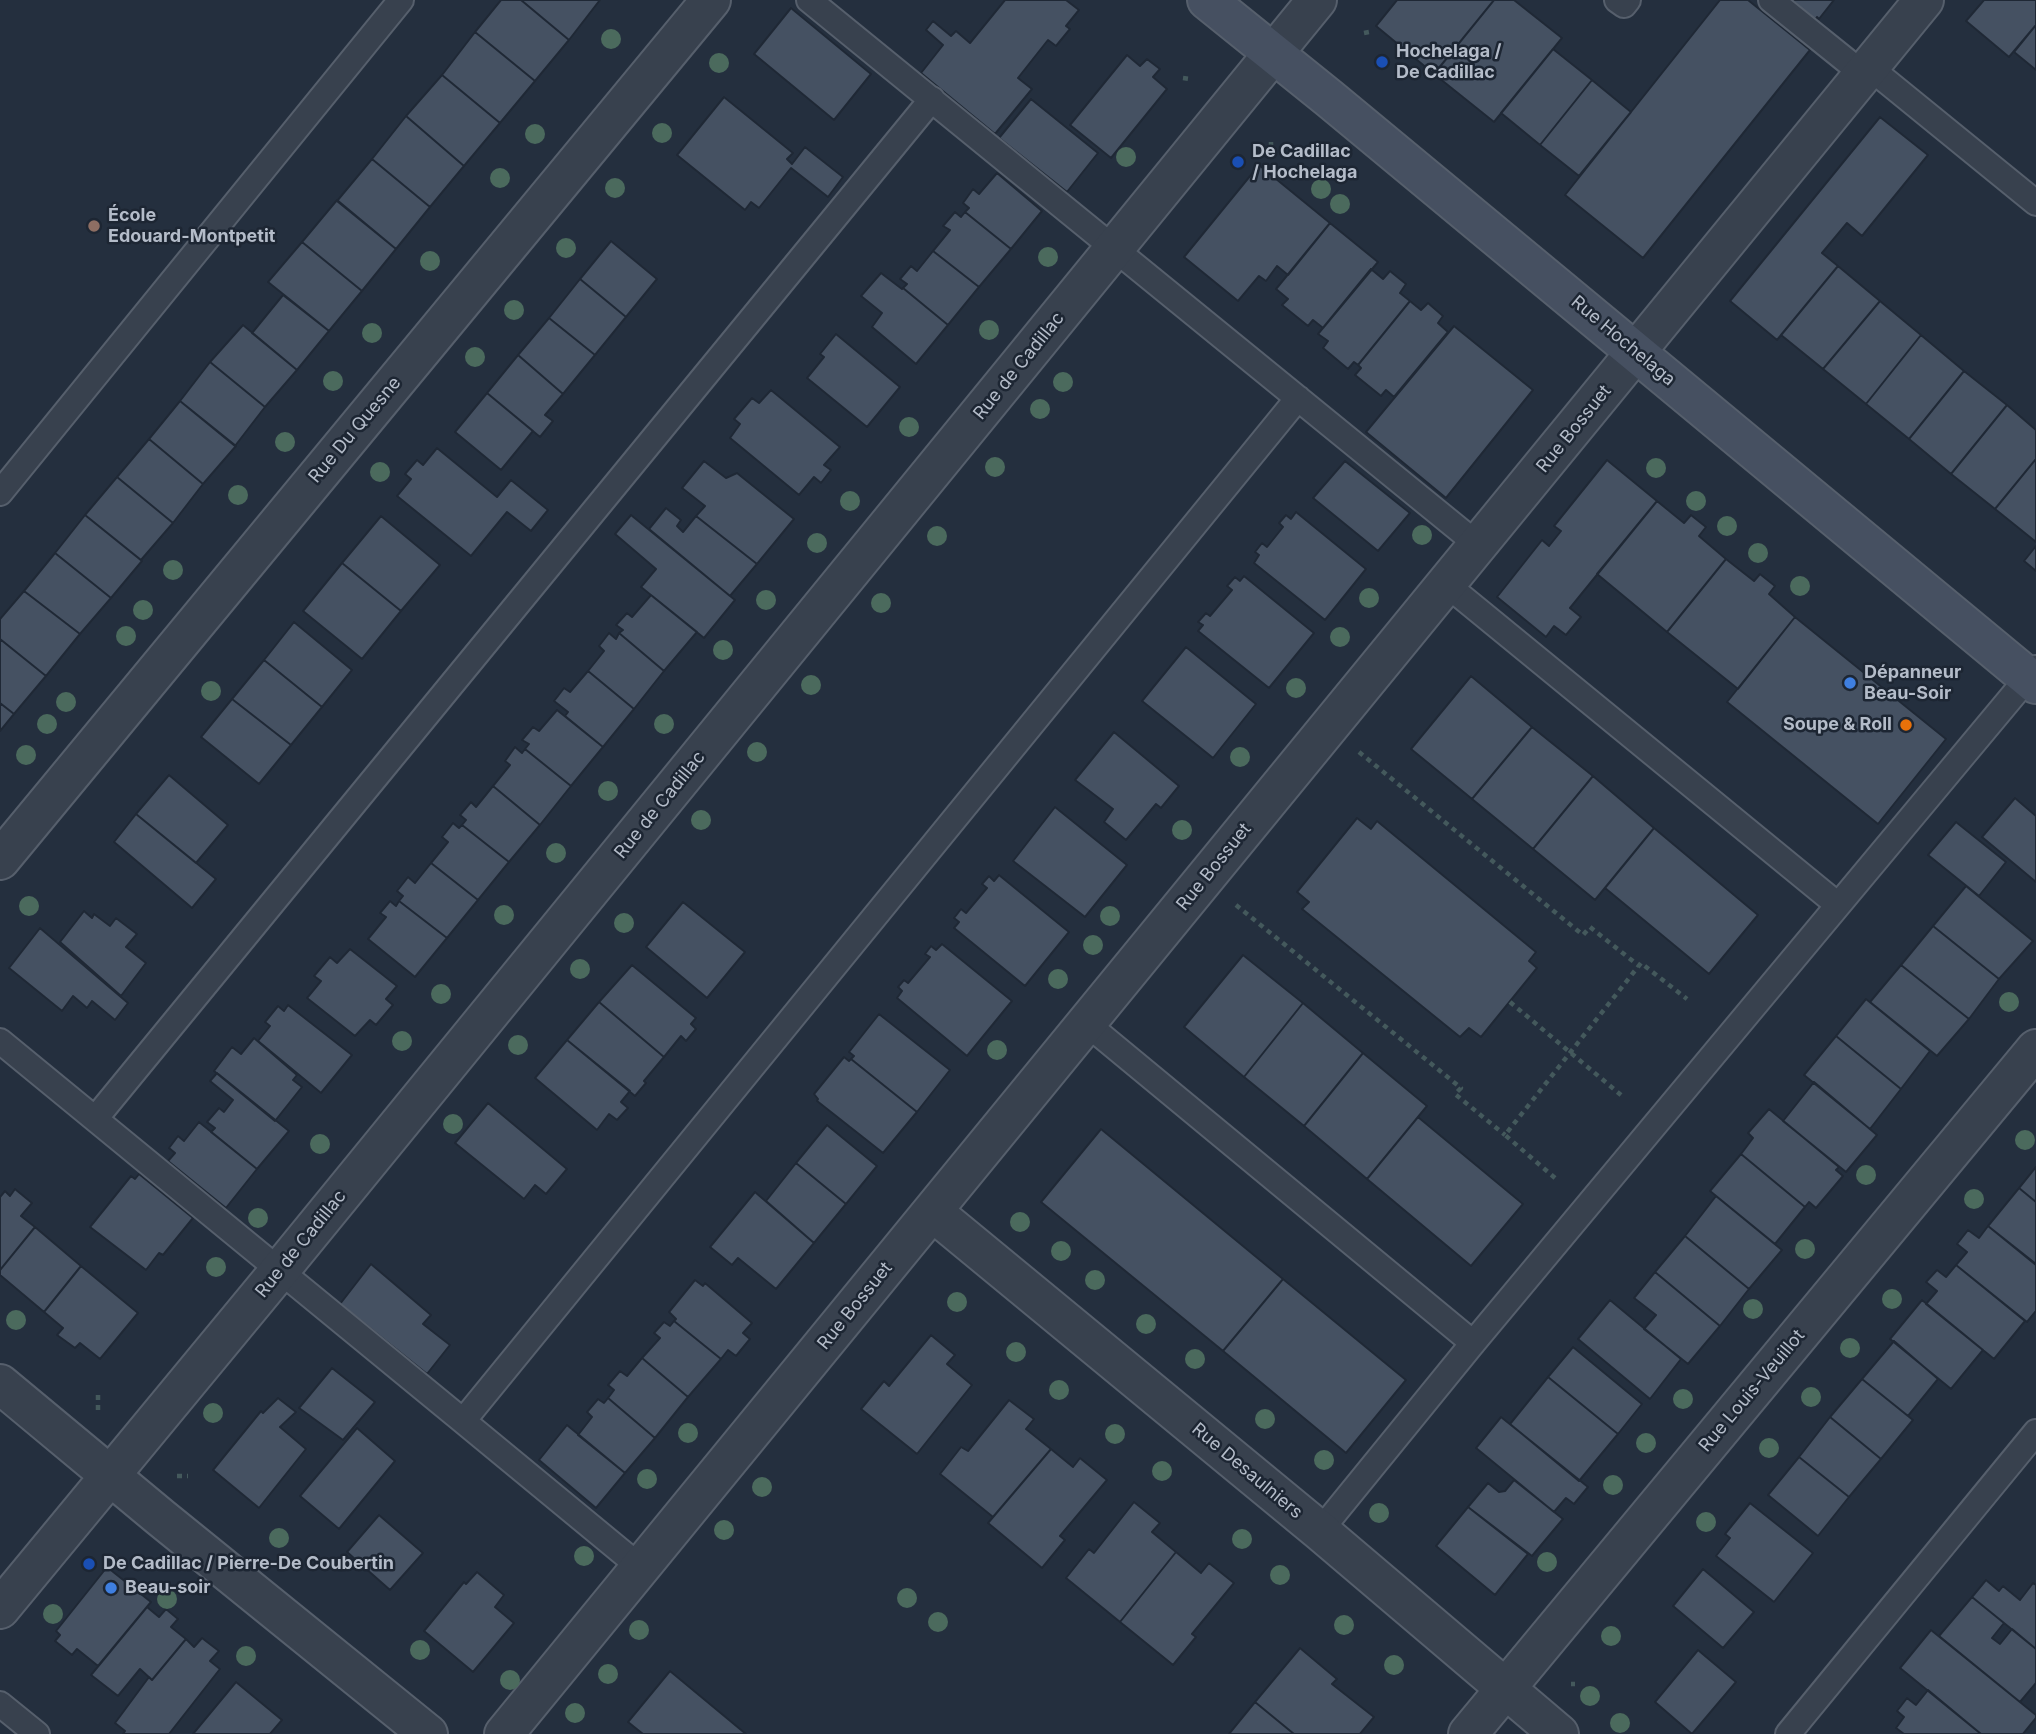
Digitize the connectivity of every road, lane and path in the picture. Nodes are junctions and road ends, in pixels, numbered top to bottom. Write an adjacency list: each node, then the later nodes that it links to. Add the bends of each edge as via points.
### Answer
1 (401, 0): 17 (lane)
2 (711, 0): 22 (street, Rue Du Quesne)
3 (809, 0): 12 (lane)
4 (1207, 0): 10 (main road, Rue Hochelaga)
5 (1317, 0): 10 (street, Rue de Cadillac)
6 (1617, 0): 7 (lane, via 1624,5)
7 (1628, 0)
8 (1771, 0): 11 (lane)
9 (1924, 0): 11 (street, Rue Bossuet)
10 (1274, 53): 14 (street, Rue de Cadillac); 15 (main road, Rue Hochelaga)
11 (1866, 70): 13 (lane); 15 (street, Rue Bossuet)
12 (932, 99): 14 (lane); 33 (lane)
13 (2036, 203)
14 (1115, 249): 16 (lane); 37 (street, Rue de Cadillac)
15 (1636, 352): 18 (street, Rue Bossuet); 20 (main road, Rue Hochelaga)
16 (1298, 398): 18 (lane); 42 (lane)
17 (0, 493)
18 (1478, 545): 19 (street, Rue Bossuet)
19 (1447, 584): 24 (lane); 28 (street, Rue Bossuet)
20 (2033, 676): 24 (lane)
21 (1357, 751): 25 (path, via 1583,935 1590,927)
22 (0, 860)
23 (1234, 902): 34 (path, via 1461,1088 1455,1094)
24 (1838, 905): 38 (lane)
25 (1639, 966): 26 (path, via 1641,963); 31 (path)
26 (1687, 999)
27 (1510, 1002): 31 (path)
28 (1086, 1023): 36 (street, Rue Bossuet); 38 (lane)
29 (0, 1041): 33 (lane)
30 (2036, 1049): 48 (street, Rue Louis-Veuillot)
31 (1571, 1053): 32 (path); 34 (path)
32 (1621, 1095)
33 (95, 1119): 37 (lane)
34 (1505, 1135): 35 (path)
35 (1555, 1178)
36 (933, 1212): 45 (street, Rue Desaulniers); 46 (street, Rue Bossuet)
37 (280, 1270): 42 (lane); 44 (street, Rue de Cadillac)
38 (1473, 1343): 45 (lane)
39 (0, 1384): 44 (street)
40 (98, 1395): 41 (path)
41 (98, 1415)
42 (463, 1421): 46 (lane)
43 (2036, 1432): 55 (lane)
44 (111, 1475): 47 (street, Rue de Cadillac); 51 (street)
45 (1320, 1531): 48 (street, Rue Desaulniers)
46 (640, 1567): 52 (street, Rue Bossuet)
47 (0, 1609)
48 (1504, 1689): 53 (street, Rue Louis-Veuillot); 54 (street, Rue Desaulniers)
49 (0, 1704): 50 (lane)
50 (37, 1734)
51 (428, 1734)
52 (504, 1734)
53 (1468, 1734)
54 (1559, 1734)
55 (1788, 1734)

